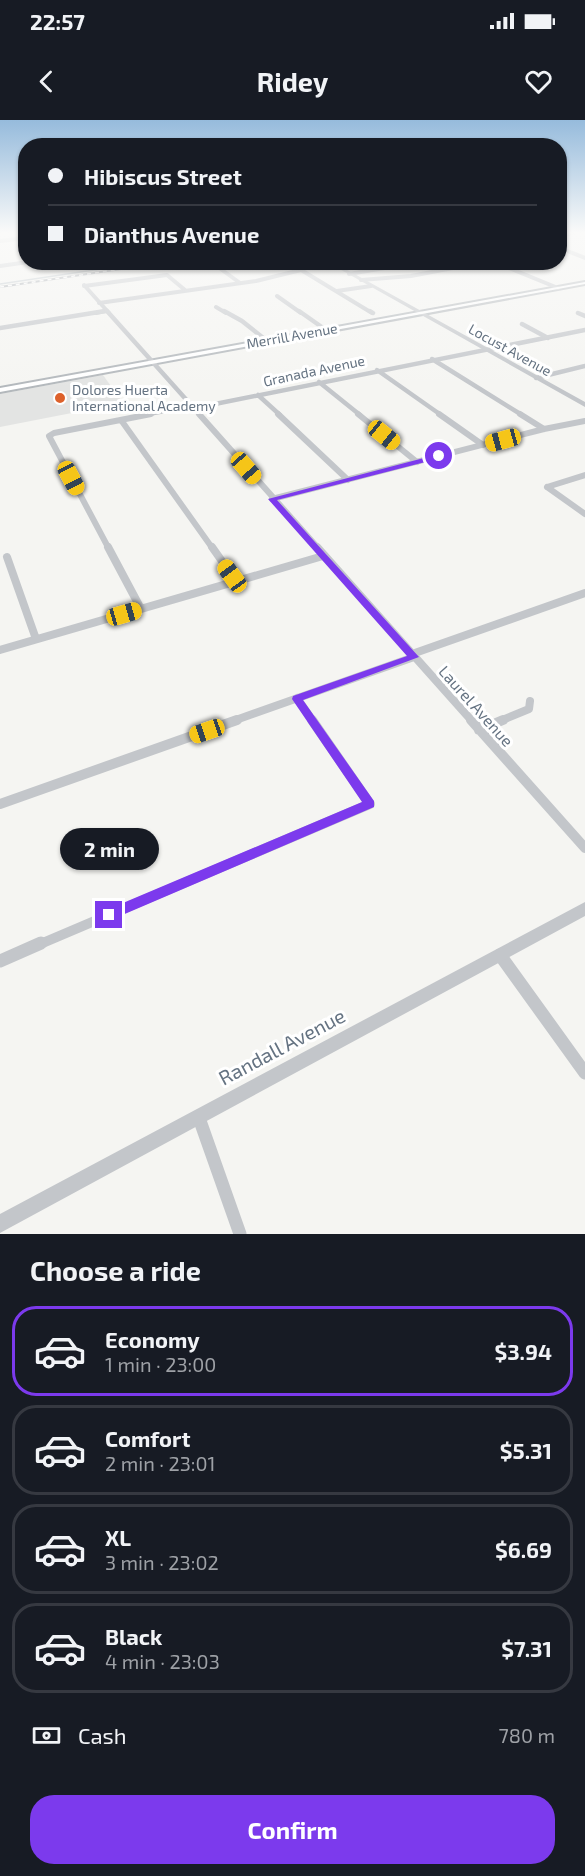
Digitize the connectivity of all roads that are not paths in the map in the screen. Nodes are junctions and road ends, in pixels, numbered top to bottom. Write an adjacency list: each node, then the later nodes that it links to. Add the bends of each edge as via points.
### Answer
1 (92, 285): 12 (street, Laurel Avenue, via 84,286)
2 (179, 285): 9 (street)
3 (224, 285): 9 (street)
4 (327, 285): 10 (street)
5 (371, 285): 10 (street); 16 (street, Locust Avenue)
6 (551, 285): 8 (street)
7 (574, 285): 8 (main road, Merrill Avenue)
8 (558, 288): 16 (main road, Merrill Avenue)
9 (185, 290): 12 (street)
10 (337, 291): 15 (street)
11 (277, 296): 21 (street)
12 (99, 303): 14 (street, Laurel Avenue)
13 (216, 307): 24 (street)
14 (106, 311): 20 (street); 27 (street, Laurel Avenue)
15 (374, 313)
16 (420, 313): 21 (main road, Merrill Avenue); 25 (street, Locust Avenue)
17 (578, 313): 18 (street)
18 (585, 316)
19 (522, 324): 23 (street)
20 (0, 328)
21 (326, 330): 24 (main road, Merrill Avenue)
22 (585, 330): 23 (street, Granada Avenue)
23 (549, 338): 25 (street, Granada Avenue)
24 (267, 341): 27 (main road, Merrill Avenue)
25 (486, 351): 26 (street, Granada Avenue); 30 (street, Locust Avenue)
26 (432, 359): 29 (street, Granada Avenue); 38 (street)
27 (150, 362): 32 (main road, Merrill Avenue); 35 (street, Laurel Avenue)
28 (585, 366): 30 (street)
29 (377, 370): 31 (street, Granada Avenue); 39 (street)
30 (536, 378): 34 (street, Locust Avenue)
31 (319, 382): 33 (street, Granada Avenue); 40 (street)
32 (0, 390)
33 (258, 395): 35 (street, Granada Avenue); 42 (street)
34 (585, 405)
35 (192, 407): 36 (street, Granada Avenue); 43 (street, Laurel Avenue)
36 (121, 420): 47 (street); 49 (street, Granada Avenue, via 49,436)
37 (585, 421): 38 (street)
38 (544, 429): 39 (street)
39 (483, 445): 40 (street)
40 (417, 462): 42 (street)
41 (585, 476): 44 (street, via 547,487)
42 (348, 480): 43 (street)
43 (272, 499): 45 (street, Laurel Avenue)
44 (585, 514)
45 (323, 556): 47 (street); 52 (street, Laurel Avenue)
46 (7, 557): 50 (street)
47 (236, 582): 49 (street)
48 (585, 593): 52 (street)
49 (141, 609): 50 (street)
50 (36, 639): 51 (street)
51 (0, 650)
52 (413, 656): 53 (street); 55 (street, Laurel Avenue)
53 (297, 699): 56 (street); 60 (street, via 370,804)
54 (530, 701): 55 (street, via 529,709)
55 (479, 730): 57 (street, Laurel Avenue)
56 (0, 804)
57 (585, 848)
58 (585, 909): 59 (street, Randall Avenue)
59 (500, 955): 61 (street); 62 (street, Randall Avenue)
60 (0, 961)
61 (585, 1073)
62 (199, 1118): 63 (street, Randall Avenue); 64 (street)
63 (0, 1224)
64 (240, 1234)

